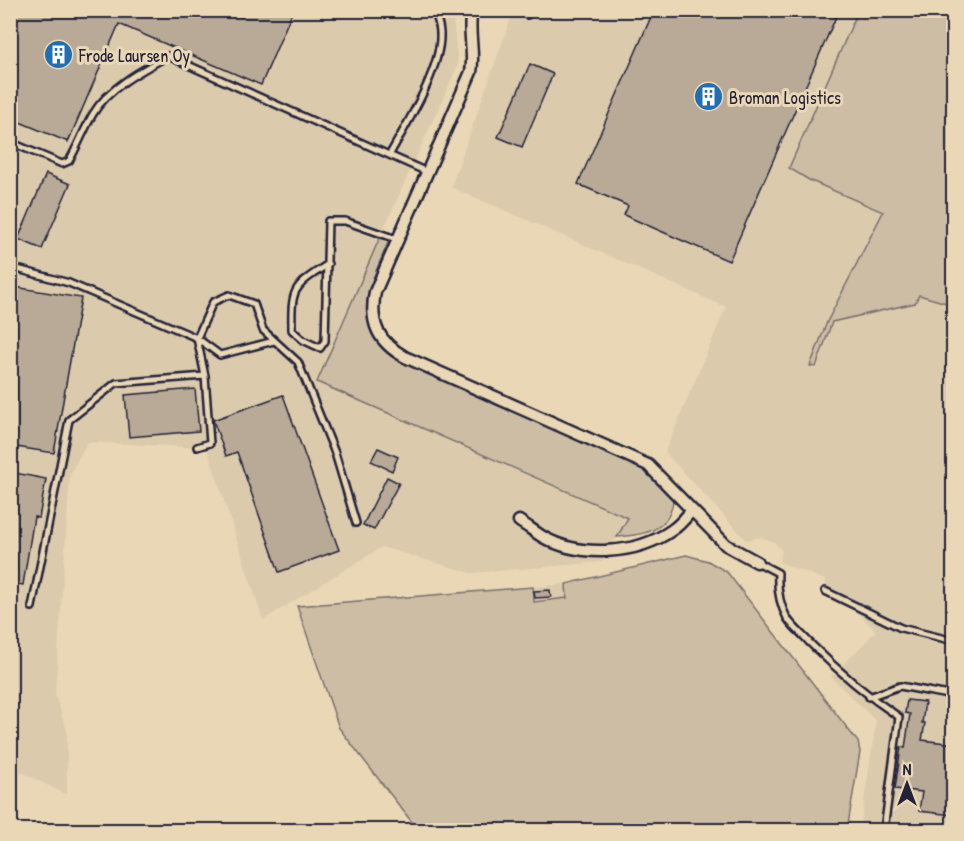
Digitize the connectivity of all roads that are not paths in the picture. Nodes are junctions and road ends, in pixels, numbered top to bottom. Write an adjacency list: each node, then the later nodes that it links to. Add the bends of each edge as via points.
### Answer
1 (429, 10): 6 (lane, via 436,15 440,34 436,61)
2 (472, 10): 7 (street, via 471,72)
3 (521, 10): 4 (lane)
4 (527, 15)
5 (10, 142): 6 (lane, via 62,164 69,161 93,113 107,97 168,56)
6 (390, 154): 7 (lane)
7 (428, 172): 8 (street)
8 (399, 240): 9 (lane, via 345,221 328,221); 15 (street, via 372,306 377,332 384,343 405,357 648,465)
9 (328, 264): 9 (lane, via 325,341 320,348 292,330 291,305 298,284)
10 (10, 267): 11 (lane, via 69,284)
11 (197, 338): 12 (lane, via 220,355); 12 (lane, via 213,302 229,295 254,304 263,330); 13 (lane)
12 (274, 340): 17 (lane, via 298,362 303,373 335,453)
13 (205, 376): 14 (lane, via 210,443); 20 (lane, via 116,383 69,420)
14 (197, 447)
15 (692, 510): 16 (street, via 671,531 634,548 601,552 544,538); 18 (street, via 726,545)
16 (519, 521)
17 (356, 523)
18 (757, 562): 23 (lane, via 778,573 777,586 788,619)
19 (825, 591): 21 (lane, via 901,628)
20 (32, 607)
21 (954, 641)
22 (954, 696): 23 (lane, via 900,686)
23 (869, 697): 24 (lane, via 899,717)
24 (884, 831)

